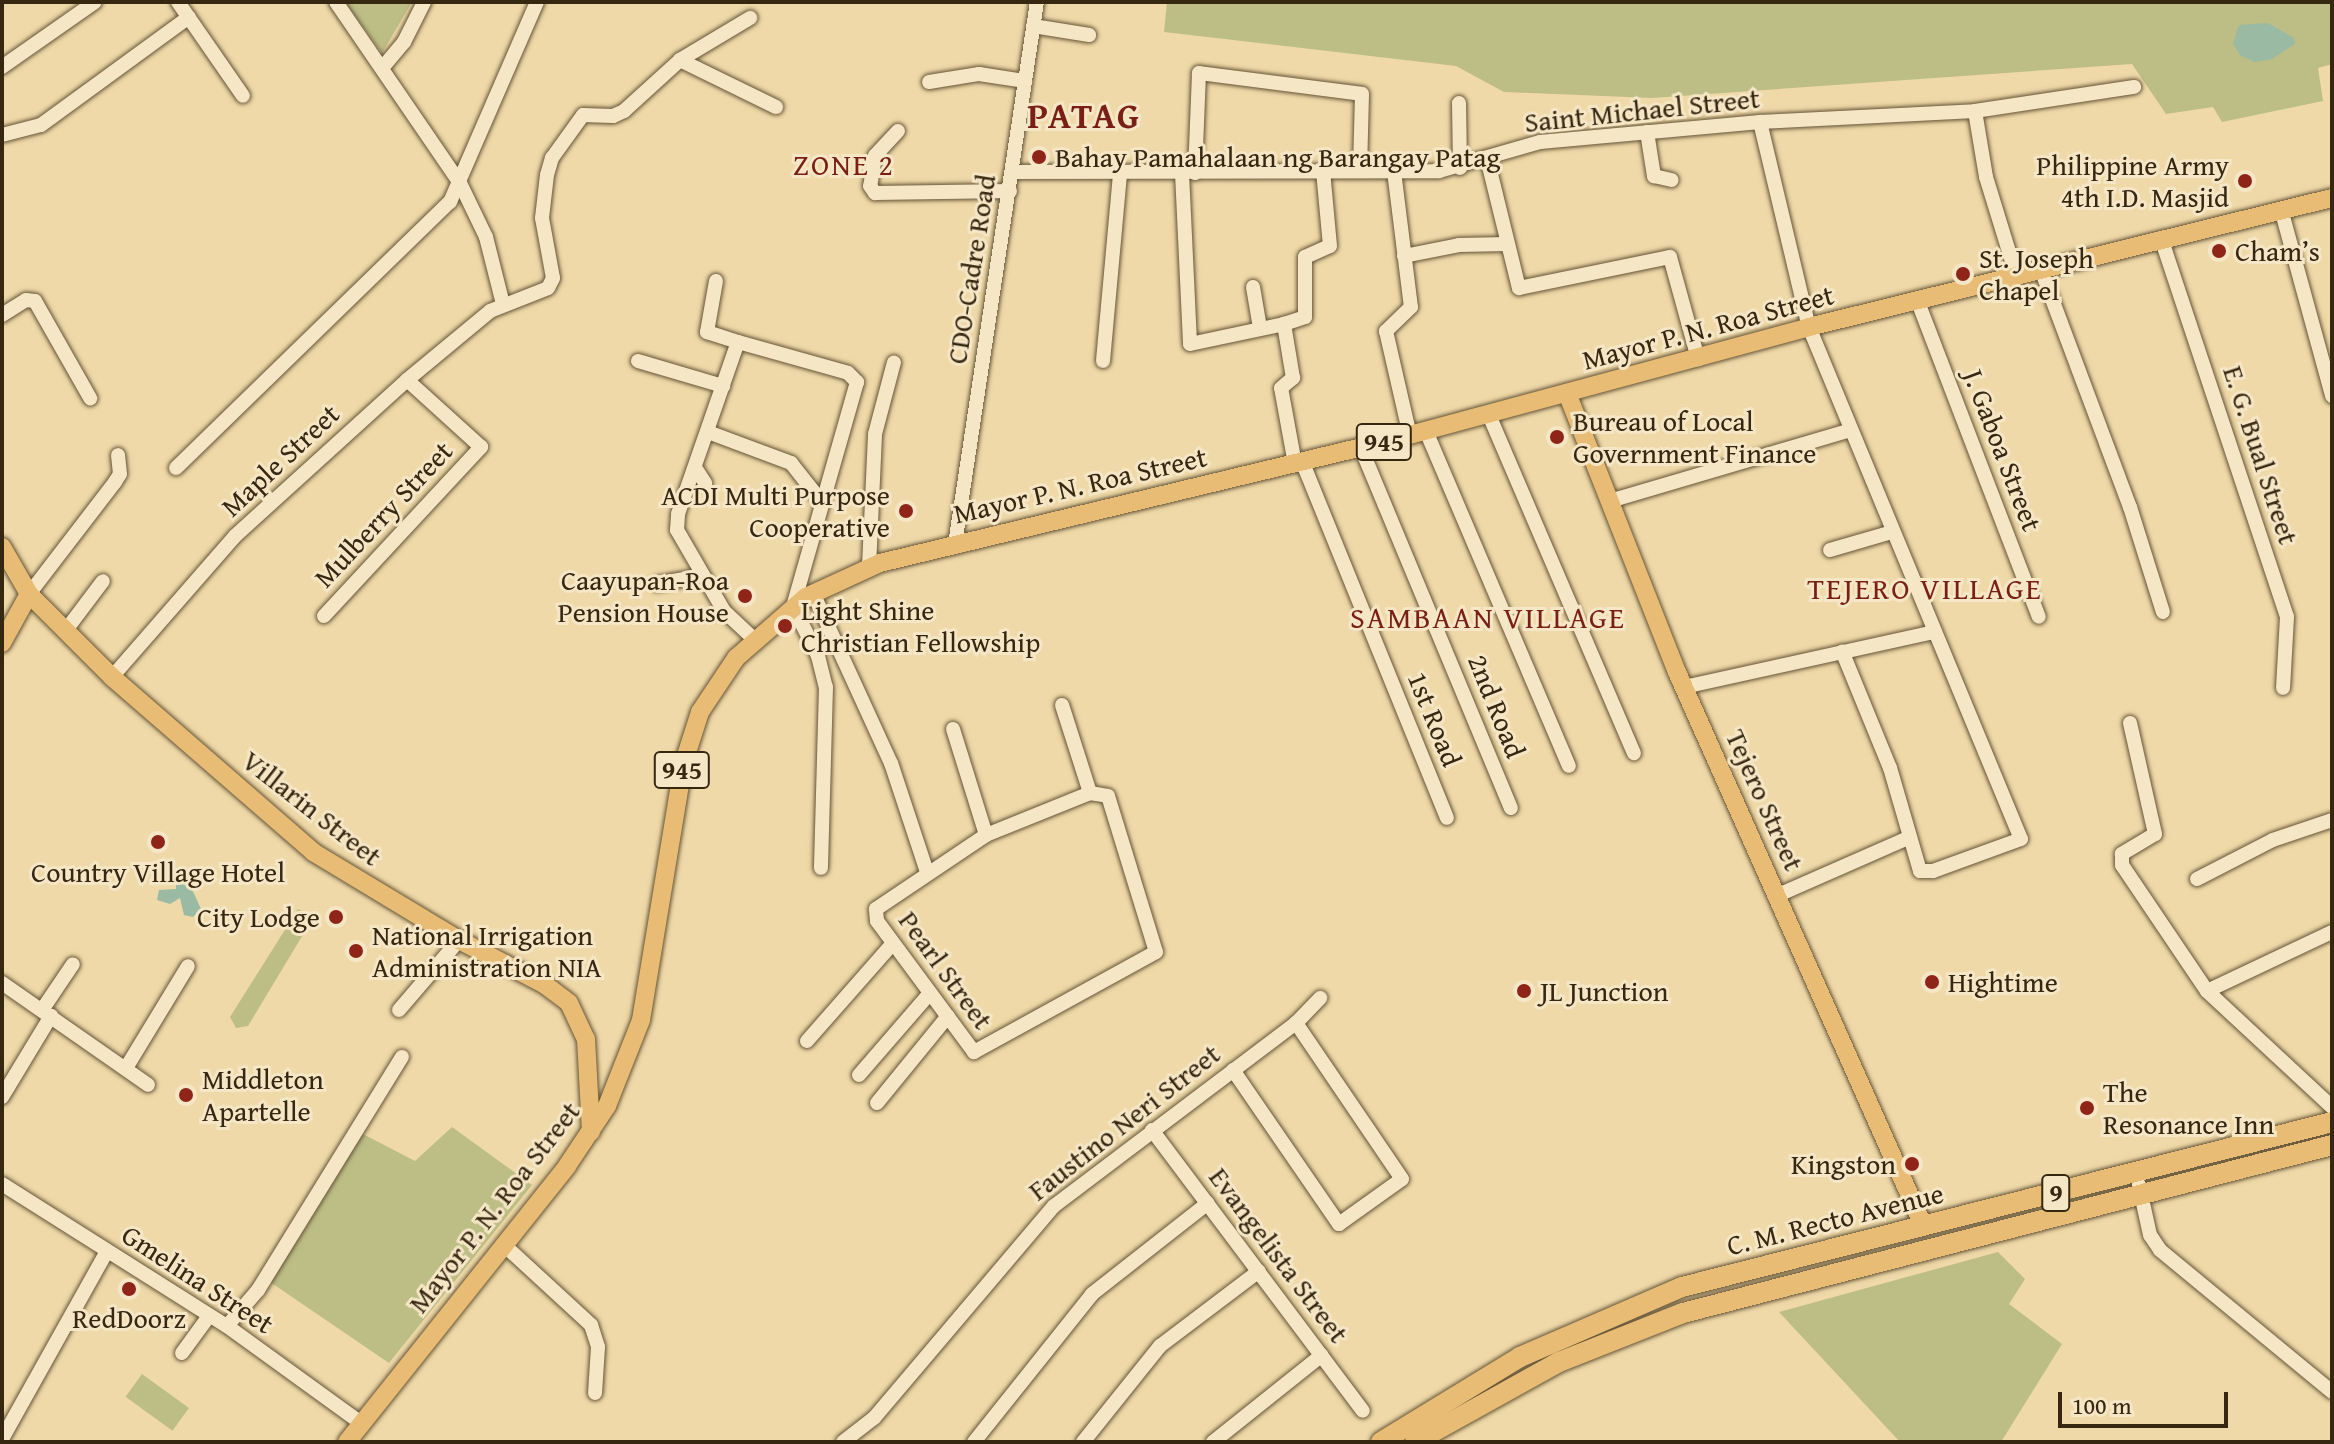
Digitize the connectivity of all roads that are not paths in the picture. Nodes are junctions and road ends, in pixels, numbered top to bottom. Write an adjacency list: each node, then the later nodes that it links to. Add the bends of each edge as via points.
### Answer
1 (95, 2): 12 (street)
2 (178, 2): 7 (street)
3 (336, 2): 13 (street)
4 (424, 2): 13 (street, via 404,42)
5 (537, 2): 34 (street)
6 (1037, 2): 9 (street, CDO-Cadre Road)
7 (189, 17): 17 (street); 24 (street, via 41,125)
8 (750, 18): 11 (street)
9 (1033, 26): 10 (street); 14 (street, CDO-Cadre Road)
10 (1089, 35)
11 (680, 60): 19 (street); 46 (street, via 624,111 613,116 587,113 576,123 547,175 542,218 552,282 544,292)
12 (2, 67)
13 (383, 67): 34 (street)
14 (1025, 81): 15 (street, via 979,74); 30 (street, CDO-Cadre Road)
15 (929, 82)
16 (2134, 87): 20 (street, Saint Michael Street)
17 (243, 96)
18 (1459, 103): 26 (street)
19 (776, 107)
20 (1975, 111): 21 (street, Saint Michael Street); 42 (street, via 1986,177)
21 (1760, 122): 23 (street, Saint Michael Street); 49 (street)
22 (898, 131): 35 (street, via 875,156 870,186 875,193)
23 (1647, 132): 25 (street, Saint Michael Street, via 1540,142); 33 (street, via 1654,176)
24 (2, 135)
25 (1487, 158): 26 (street, Saint Michael Street); 39 (street)
26 (1460, 168): 29 (street, Saint Michael Street)
27 (1323, 171): 28 (street, Saint Michael Street); 32 (street, Saint Michael Street); 48 (street, via 1330,246 1305,257 1305,317)
28 (1360, 171): 29 (street, Saint Michael Street); 32 (street, via 1362,94 1199,73)
29 (1394, 171): 40 (street)
30 (1013, 172): 31 (street, Saint Michael Street); 35 (street, CDO-Cadre Road)
31 (1120, 173): 32 (street, Saint Michael Street); 54 (street)
32 (1188, 173): 50 (street, via 1190,344)
33 (1672, 180)
34 (460, 183): 46 (street, via 486,237); 68 (street, via 428,229)
35 (1010, 191): 74 (street, CDO-Cadre Road)
36 (2332, 198): 37 (main road, Mayor P. N. Roa Street / 945)
37 (2281, 209): 38 (main road, Mayor P. N. Roa Street / 945); 59 (street)
38 (2162, 241): 41 (main road, Mayor P. N. Roa Street / 945); 94 (street, E. G. Bual Street, via 2287,617)
39 (1507, 244): 40 (street, via 1459,245); 52 (street, via 1517,286 1524,289 1670,257)
40 (1404, 256): 64 (street, via 1409,313 1386,331)
41 (2042, 272): 42 (main road, Mayor P. N. Roa Street / 945); 84 (street, via 2130,507)
42 (2017, 278): 45 (main road, Mayor P. N. Roa Street / 945)
43 (716, 281): 51 (street, via 707,332)
44 (1253, 287): 50 (street)
45 (1918, 302): 49 (main road, Mayor P. N. Roa Street / 945); 86 (street, J. Gaboa Street)
46 (503, 304): 56 (street, Maple Street)
47 (2, 315): 60 (street, via 20,302 35,301)
48 (1284, 324): 50 (street); 67 (street, 1st Road, via 1293,378 1281,388)
49 (1809, 327): 52 (main road, Mayor P. N. Roa Street / 945); 62 (street)
50 (1260, 328)
51 (738, 342): 57 (street); 72 (street, via 855,378 857,392)
52 (1698, 359): 58 (main road, Mayor P. N. Roa Street / 945)
53 (638, 361): 57 (street)
54 (1103, 361)
55 (894, 362): 77 (street, via 875,434)
56 (407, 380): 85 (street, Mulberry Street, via 481,447); 92 (street, Maple Street, via 235,536)
57 (723, 386): 63 (street)
58 (1567, 393): 61 (main road, Mayor P. N. Roa Street / 945); 71 (main road, Tejero Street)
59 (2332, 396)
60 (90, 398)
61 (1489, 415): 64 (main road, Mayor P. N. Roa Street / 945); 98 (street)
62 (1848, 431): 71 (street); 73 (street)
63 (708, 432): 69 (street); 72 (street, via 791,463)
64 (1418, 433): 65 (main road, Mayor P. N. Roa Street / 945); 99 (street)
65 (1361, 448): 67 (main road, Mayor P. N. Roa Street / 945); 101 (street, 2nd Road)
66 (118, 455): 82 (street, via 120,474 115,482)
67 (1299, 462): 74 (main road, Mayor P. N. Roa Street / 945); 102 (street, 1st Road)
68 (176, 468)
69 (696, 469): 70 (street); 78 (street, via 677,530)
70 (705, 483)
71 (1613, 500): 93 (main road, Tejero Street)
72 (821, 501): 83 (street)
73 (1892, 532): 76 (street); 88 (street)
74 (955, 544): 77 (main road, Mayor P. N. Roa Street / 945)
75 (2, 547): 82 (main road, Villarin Street)
76 (1830, 550)
77 (869, 567): 81 (main road, Mayor P. N. Roa Street / 945)
78 (700, 576): 80 (street); 89 (street, via 724,611)
79 (103, 581): 87 (street)
80 (657, 584)
81 (813, 593): 83 (main road, Mayor P. N. Roa Street / 945); 107 (street, via 891,763)
82 (29, 594): 87 (main road, Villarin Street); 90 (main road)
83 (793, 606): 89 (main road, Mayor P. N. Roa Street / 945); 106 (street, via 818,656 826,687)
84 (2163, 612)
85 (324, 616)
86 (2039, 617)
87 (66, 630): 92 (main road, Villarin Street)
88 (1934, 632): 91 (street); 105 (street, via 2021,839 1928,873 1918,867)
89 (755, 640): 134 (main road, Mayor P. N. Roa Street / 945, via 718,682 691,736 641,1020 620,1079)
90 (2, 643)
91 (1842, 651): 93 (street); 105 (street, via 1890,768)
92 (112, 677): 111 (main road, Villarin Street, via 313,852)
93 (1684, 687): 109 (main road, Tejero Street)
94 (2283, 688)
95 (1062, 705): 100 (street)
96 (2130, 723): 116 (street, via 2155,834 2122,854 2122,865)
97 (953, 729): 104 (street)
98 (1634, 753)
99 (1569, 766)
100 (1090, 793): 104 (street, Pearl Street); 121 (street, Pearl Street, via 1108,796 1156,952 978,1052)
101 (1511, 808)
102 (1447, 818)
103 (2332, 820): 108 (street, via 2273,840)
104 (986, 835): 107 (street, Pearl Street)
105 (1910, 837): 109 (street)
106 (821, 868)
107 (927, 872): 112 (street, Pearl Street, via 876,909 874,915)
108 (2197, 879)
109 (1778, 895): 140 (main road, Tejero Street)
110 (2332, 932): 116 (street)
111 (459, 940): 119 (street); 134 (main road, Villarin Street, via 544,984 574,1011 586,1039)
112 (893, 943): 117 (street, Pearl Street); 123 (street)
113 (73, 964): 120 (street)
114 (188, 966): 125 (street)
115 (2, 983): 120 (street)
116 (2207, 991): 131 (street)
117 (930, 993): 121 (street, Pearl Street); 127 (street)
118 (1320, 998): 122 (street, Faustino Neri Street)
119 (399, 1010)
120 (47, 1013): 125 (street); 129 (street)
121 (948, 1016): 130 (street)
122 (1296, 1023): 126 (street, Faustino Neri Street); 126 (street, via 1402,1179 1339,1224)
123 (807, 1041)
124 (402, 1057): 149 (street, via 258,1290)
125 (126, 1068): 128 (street)
126 (1233, 1070): 133 (street, Faustino Neri Street)
127 (859, 1075)
128 (148, 1085)
129 (2, 1097)
130 (877, 1103)
131 (2332, 1107)
132 (2332, 1122): 136 (highway, C. M. Recto Avenue / 9)
133 (1152, 1130): 139 (street, Evangelista Street); 157 (street, Faustino Neri Street, via 1054,1206)
134 (591, 1132): 141 (main road, Mayor P. N. Roa Street / 945)
135 (2332, 1145): 138 (highway, C. M. Recto Avenue / 9)
136 (2137, 1173): 138 (street); 140 (highway, C. M. Recto Avenue / 9)
137 (2, 1184): 142 (street, Gmelina Street)
138 (2141, 1194): 146 (highway, C. M. Recto Avenue / 9); 152 (street, via 2150,1235 2160,1250)
139 (1208, 1203): 145 (street, Evangelista Street); 159 (street, via 1092,1294)
140 (1923, 1225): 143 (highway, C. M. Recto Avenue / 9)
141 (503, 1244): 153 (street, via 591,1325 598,1347); 155 (main road, Mayor P. N. Roa Street / 945)
142 (107, 1251): 148 (street, Gmelina Street); 156 (street)
143 (1780, 1261): 144 (highway, C. M. Recto Avenue / 9); 146 (highway)
144 (1751, 1268): 147 (highway); 162 (highway, C. M. Recto Avenue / 9, via 1682,1287 1590,1323 1441,1401)
145 (1259, 1271): 151 (street, Evangelista Street); 160 (street, via 1160,1346)
146 (1786, 1286): 147 (highway, C. M. Recto Avenue / 9)
147 (1757, 1293): 163 (highway, C. M. Recto Avenue / 9, via 1683,1313 1559,1362)
148 (209, 1316): 149 (street, Gmelina Street); 150 (street)
149 (227, 1326): 155 (street, Gmelina Street)
150 (182, 1353)
151 (1322, 1355): 154 (street, Evangelista Street); 161 (street)
152 (2332, 1392)
153 (595, 1393)
154 (1363, 1411)
155 (361, 1423): 158 (main road, Mayor P. N. Roa Street / 945)
156 (2, 1439)
157 (849, 1441)
158 (347, 1442)
159 (974, 1442)
160 (1083, 1442)
161 (1213, 1442)
162 (1381, 1442)
163 (1415, 1442)

